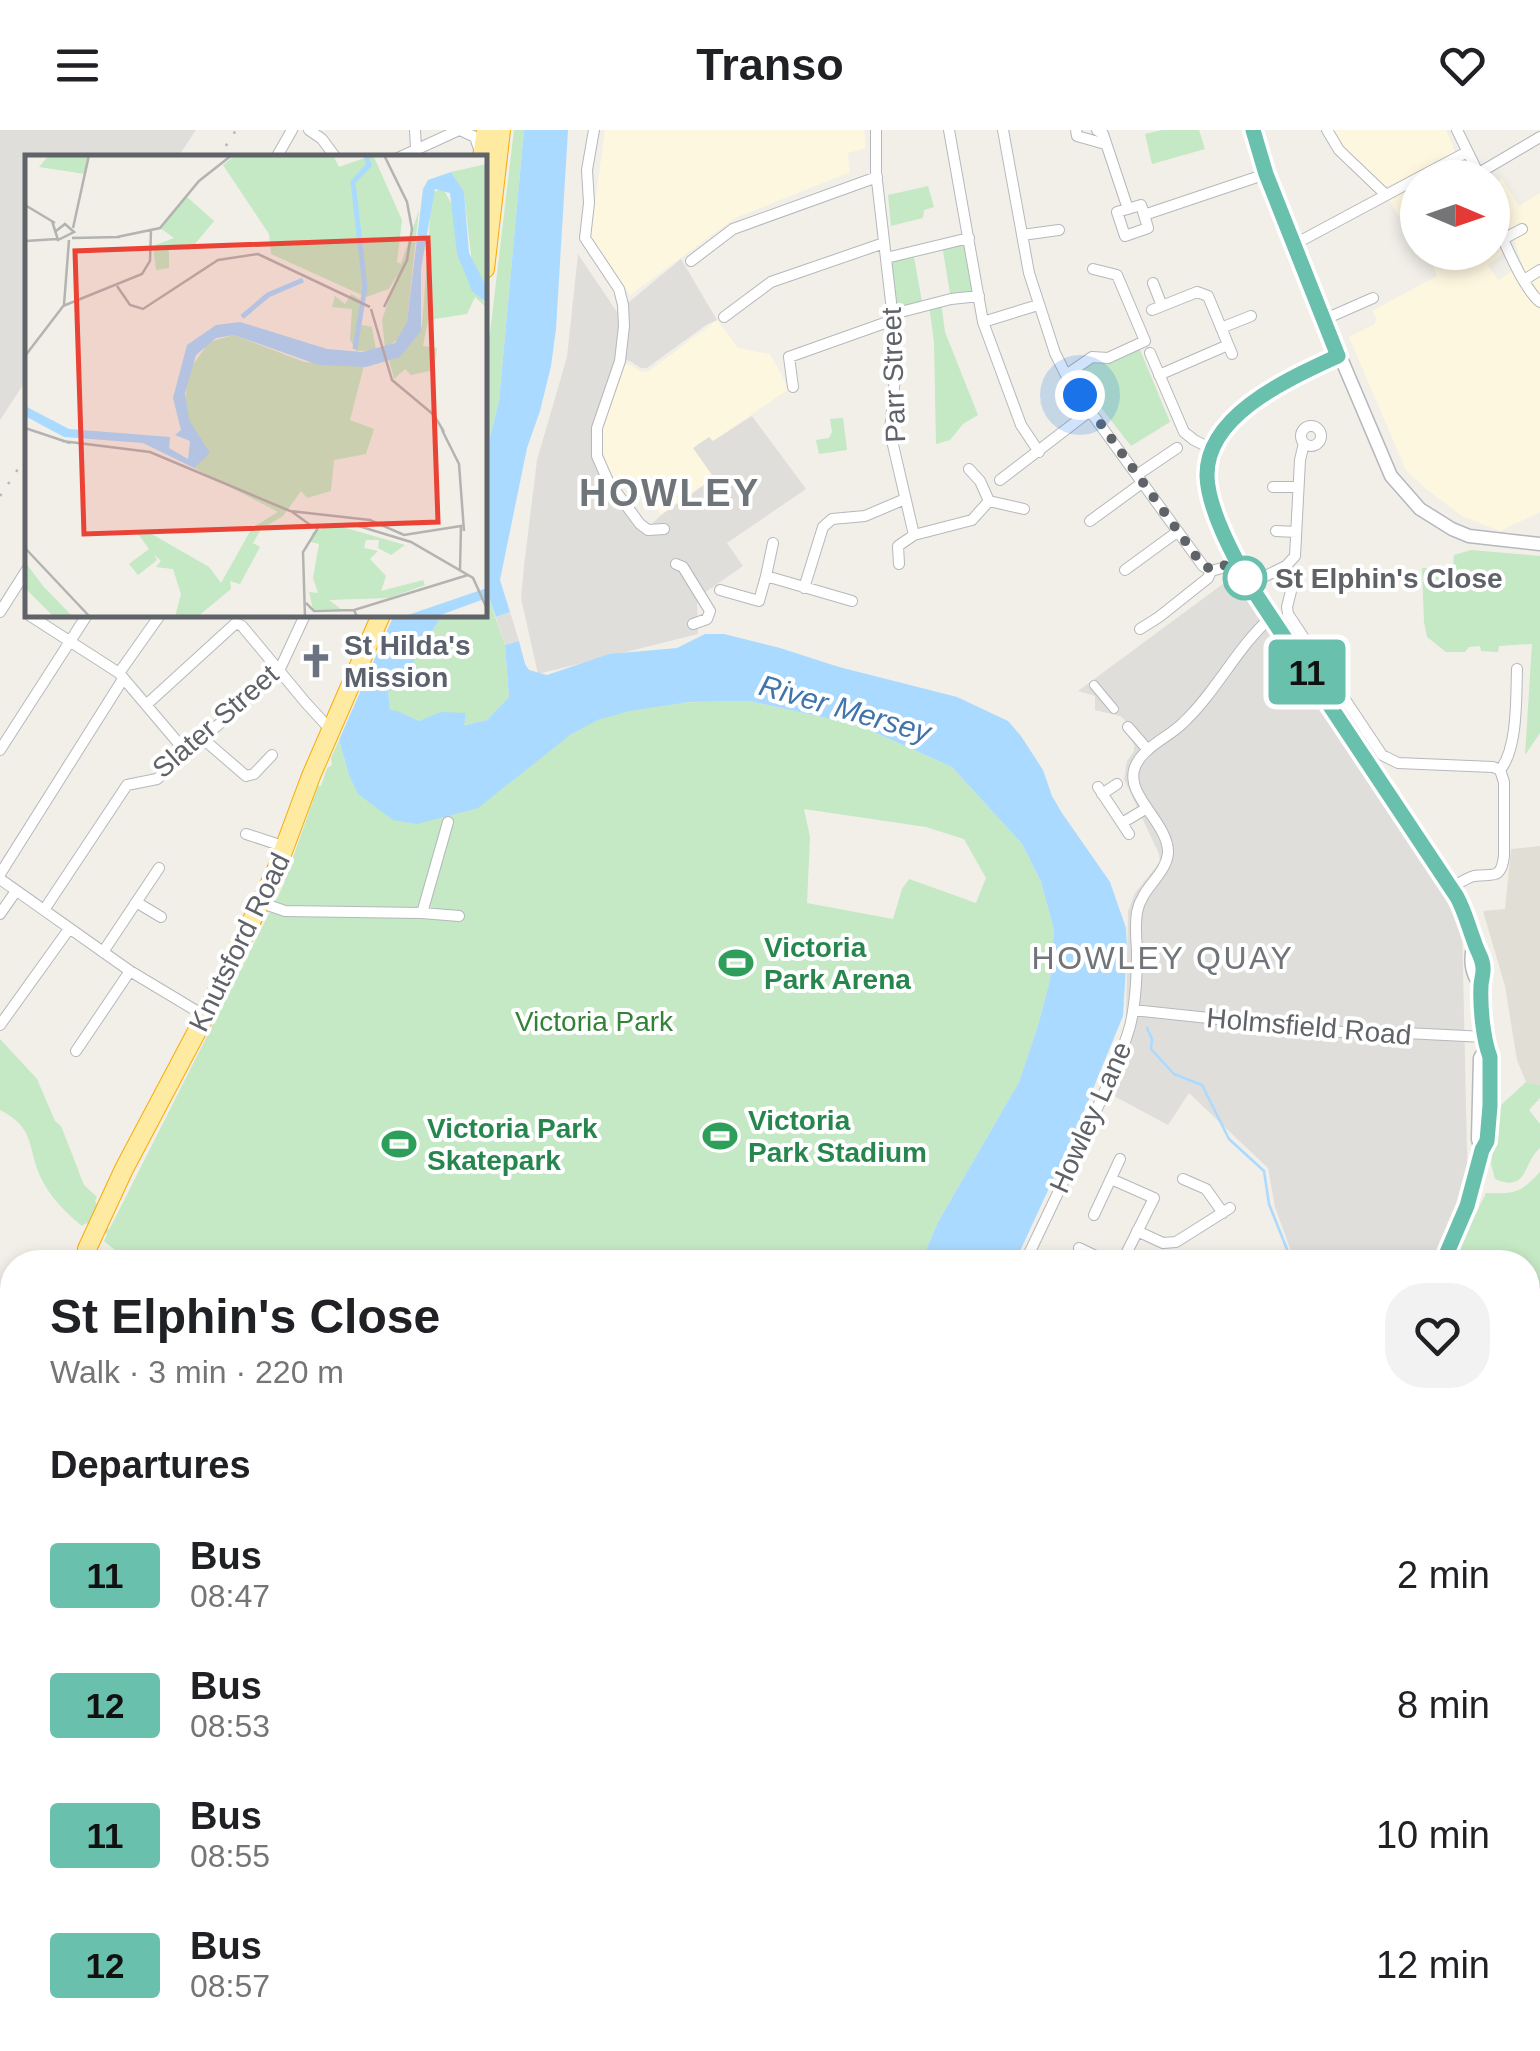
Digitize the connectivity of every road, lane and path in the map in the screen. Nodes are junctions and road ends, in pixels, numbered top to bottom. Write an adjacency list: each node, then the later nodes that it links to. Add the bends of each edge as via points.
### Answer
1 (292, 130): 20 (street)
2 (309, 130): 21 (street)
3 (415, 130): 18 (street)
4 (459, 130): 18 (street); 23 (street, via 475,136)
5 (486, 130): 24 (highway)
6 (500, 130): 39 (highway)
7 (594, 130): 80 (street, via 585,238 621,292 624,326 620,361 597,428 597,456 640,524)
8 (876, 130): 29 (street, Parr Street)
9 (949, 130): 38 (street)
10 (1003, 130): 36 (street)
11 (1076, 130): 17 (street)
12 (1097, 130): 17 (street)
13 (1253, 130): 28 (street)
14 (1327, 130): 31 (street)
15 (1457, 130): 19 (street)
16 (1540, 136): 27 (street)
17 (1105, 144): 32 (street)
18 (416, 148): 22 (street)
19 (1467, 152): 25 (street); 26 (street)
20 (278, 155)
21 (334, 155)
22 (403, 155)
23 (480, 155)
24 (482, 155)
25 (1452, 160)
26 (1471, 160)
27 (1502, 160)
28 (1266, 174): 33 (street); 41 (street)
29 (876, 177): 40 (street, Parr Street); 44 (street, via 734,228)
30 (1400, 187): 31 (street)
31 (1385, 194): 41 (street)
32 (1128, 209): 33 (street, via 1141,204); 33 (street, via 1117,212 1125,236 1148,228)
33 (1144, 216)
34 (1522, 229): 37 (street)
35 (1059, 230): 36 (street)
36 (1022, 235): 52 (street)
37 (1510, 235)
38 (969, 238): 43 (street); 49 (street)
39 (488, 241)
40 (884, 243): 43 (street, Parr Street); 55 (street, via 771,282)
41 (1292, 245): 56 (street)
42 (1510, 252): 47 (street)
43 (886, 258): 53 (street, Parr Street)
44 (691, 260)
45 (1093, 270): 61 (street, via 1117,276 1146,341 1108,358 1092,357)
46 (1540, 270): 47 (street)
47 (1524, 280): 51 (street)
48 (1153, 283): 58 (street, via 1157,308 1197,292 1208,296)
49 (979, 296): 53 (street); 57 (street)
50 (1373, 298): 56 (street)
51 (1540, 302)
52 (1038, 305): 57 (street); 61 (street)
53 (893, 316): 64 (street, via 789,357); 76 (street, Parr Street, via 890,432)
54 (1251, 316): 58 (street)
55 (724, 317)
56 (1323, 320): 60 (street)
57 (983, 322): 70 (street, via 1021,425)
58 (1221, 328): 62 (street, via 1230,350)
59 (1150, 353): 62 (street)
60 (1338, 356): 65 (street); 86 (street, via 1391,476 1411,502 1469,536)
61 (1066, 375): 66 (street)
62 (1159, 375): 69 (street, via 1184,432)
63 (1252, 384): 65 (street)
64 (792, 387)
65 (1260, 398): 69 (street, via 1233,419)
66 (1090, 411): 70 (street); 72 (street)
67 (1304, 443): 75 (street)
68 (1176, 448): 72 (street)
69 (1212, 449): 87 (street, via 1209,492)
70 (1040, 452): 73 (street)
71 (969, 469): 77 (street)
72 (1139, 479): 79 (street); 82 (street)
73 (1000, 480)
74 (1273, 486): 75 (street)
75 (1298, 488): 83 (street)
76 (906, 499): 84 (street, Parr Street); 96 (street, via 865,516 832,519 823,527)
77 (989, 502): 78 (street); 84 (street, via 972,520)
78 (1024, 509)
79 (1090, 521)
80 (664, 529)
81 (1276, 531): 83 (street)
82 (1177, 532): 91 (street); 92 (street)
83 (1296, 532): 90 (street, via 1295,556)
84 (914, 534): 89 (street, via 898,546)
85 (773, 544): 94 (street)
86 (1540, 544)
87 (1236, 560): 92 (street); 95 (street)
88 (676, 564): 108 (street, via 710,611)
89 (899, 564)
90 (1286, 566): 95 (street); 124 (street, via 1292,588 1288,614 1382,755 1398,763)
91 (1126, 570)
92 (1212, 570): 109 (street)
93 (25, 573): 98 (street)
94 (766, 576): 96 (street); 97 (street, via 759,601)
95 (1249, 584): 107 (street)
96 (804, 588): 99 (street)
97 (720, 590)
98 (7, 601): 100 (street); 101 (street)
99 (852, 602)
100 (0, 612)
101 (25, 613)
102 (33, 618): 110 (street)
103 (85, 618): 110 (street)
104 (158, 618): 113 (street)
105 (304, 618): 112 (street, Slater Street)
106 (380, 618): 118 (highway, Knutsford Road)
107 (1270, 618): 121 (street, via 1182,724); 132 (street)
108 (693, 624)
109 (1140, 629)
110 (70, 642): 113 (street); 120 (street)
111 (1518, 668): 124 (street, via 1516,714)
112 (279, 671): 115 (street, via 236,622); 118 (street); 119 (street, Slater Street)
113 (121, 676): 115 (street); 131 (street)
114 (1094, 685): 116 (street)
115 (146, 705): 122 (street)
116 (1114, 709)
117 (1128, 726): 121 (street)
118 (330, 729): 129 (highway, Knutsford Road)
119 (202, 738): 122 (street, Slater Street); 123 (street, via 246,776)
120 (0, 750)
121 (1148, 750): 126 (street, Howley Lane, via 1133,774)
122 (186, 752): 136 (street, Slater Street, via 157,779 127,785)
123 (272, 755)
124 (1500, 770): 132 (street, via 1502,868)
125 (1118, 784): 126 (street, via 1100,791 1125,828)
126 (1147, 808): 144 (street, Howley Lane, via 1164,833 1168,855 1136,914)
127 (448, 822): 137 (street)
128 (246, 834): 129 (street)
129 (286, 847): 135 (highway, Knutsford Road)
130 (160, 868): 134 (street)
131 (0, 877): 133 (street)
132 (1452, 888): 147 (street, via 1482,956)
133 (16, 890): 136 (street); 138 (street)
134 (136, 902): 140 (street); 142 (street)
135 (262, 903): 137 (street, via 285,911); 145 (highway, Knutsford Road)
136 (44, 910): 141 (street)
137 (422, 913): 139 (street)
138 (0, 914)
139 (458, 916)
140 (161, 917)
141 (68, 929): 142 (street); 146 (street)
142 (103, 952): 143 (street)
143 (130, 971): 145 (street); 148 (street)
144 (1133, 1010): 147 (street, Holmsfield Road); 156 (street, Howley Lane, via 1120,1056)
145 (205, 1016): 155 (highway, Knutsford Road)
146 (0, 1025)
147 (1485, 1042): 159 (street, via 1482,1150)
148 (76, 1051)
149 (1120, 1159): 150 (street)
150 (1111, 1179): 152 (street); 153 (street, via 1154,1198)
151 (1183, 1179): 153 (street, via 1206,1189 1227,1210 1176,1242)
152 (1094, 1214)
153 (1138, 1231): 158 (street)
154 (1079, 1248): 157 (street)
155 (88, 1250)
156 (1031, 1250)
157 (1083, 1250)
158 (1128, 1250)
159 (1448, 1250)

